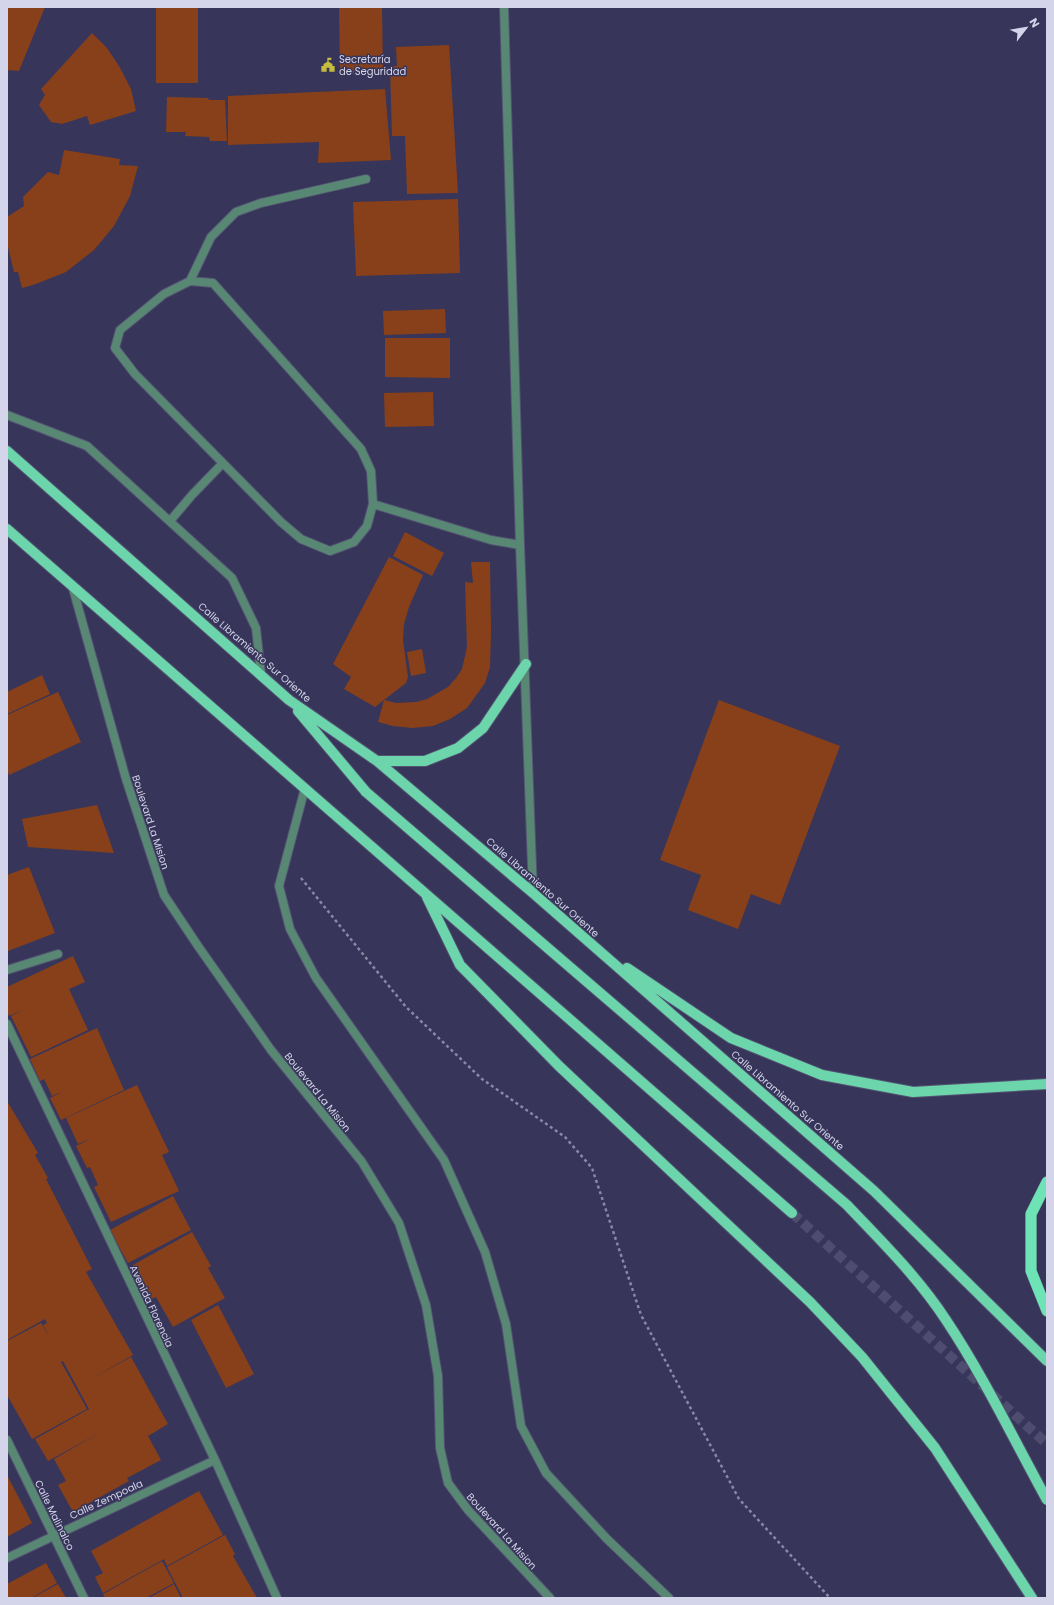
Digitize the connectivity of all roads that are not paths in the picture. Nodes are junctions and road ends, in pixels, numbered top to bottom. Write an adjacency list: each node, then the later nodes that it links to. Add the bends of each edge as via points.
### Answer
1 (504, 7): 10 (street)
2 (366, 179): 3 (street, via 261,203 236,212 210,237)
3 (190, 281): 6 (street, via 164,294 120,330 115,348 135,374); 7 (street, via 213,284 361,449 371,471)
4 (7, 415): 8 (street, via 87,446)
5 (7, 451): 13 (main road, Calle Libramiento Sur Oriente)
6 (222, 464): 7 (street, via 286,527 301,539 330,551 354,542 367,526); 8 (street)
7 (373, 504): 10 (street, via 491,540)
8 (170, 521): 13 (street, via 232,578 256,628)
9 (7, 529): 11 (main road)
10 (520, 544): 12 (street)
11 (72, 585): 16 (main road); 35 (street, Boulevard La Mision, via 126,779 164,895 272,1050 362,1162 399,1223 426,1305 438,1376 440,1448 448,1483 468,1510)
12 (526, 664): 15 (main road, via 483,728 458,748 425,761); 18 (street)
13 (260, 674): 14 (main road, Calle Libramiento Sur Oriente)
14 (290, 700): 15 (main road, Calle Libramiento Sur Oriente); 30 (main road, bridge, via 366,792 847,1205 907,1268 946,1319)
15 (377, 761): 18 (main road, Calle Libramiento Sur Oriente)
16 (305, 788): 17 (main road); 36 (street, via 279,886 290,929 316,978 444,1160 485,1252 506,1324 521,1426 546,1473 607,1539)
17 (426, 893): 25 (main road); 37 (main road, via 460,966 559,1066 810,1302 862,1357 935,1448)
18 (533, 893): 19 (main road, Calle Libramiento Sur Oriente)
19 (592, 945): 23 (main road, via 731,1038 822,1075 913,1092); 27 (main road, Calle Libramiento Sur Oriente, via 874,1191)
20 (58, 954): 21 (street)
21 (7, 970)
22 (7, 1024): 29 (street, Avenida Florencia)
23 (1047, 1084)
24 (1047, 1182): 26 (highway, via 1031,1214 1031,1271)
25 (792, 1212)
26 (1047, 1311)
27 (1047, 1361)
28 (7, 1440): 31 (street, Calle Malinalco)
29 (215, 1460): 31 (street, Calle Zempoala); 34 (street, Avenida Florencia)
30 (1047, 1500)
31 (53, 1535): 32 (street, Calle Zempoala); 33 (street, Calle Malinalco)
32 (7, 1558)
33 (84, 1598)
34 (277, 1598)
35 (550, 1598)
36 (669, 1598)
37 (1032, 1598)

